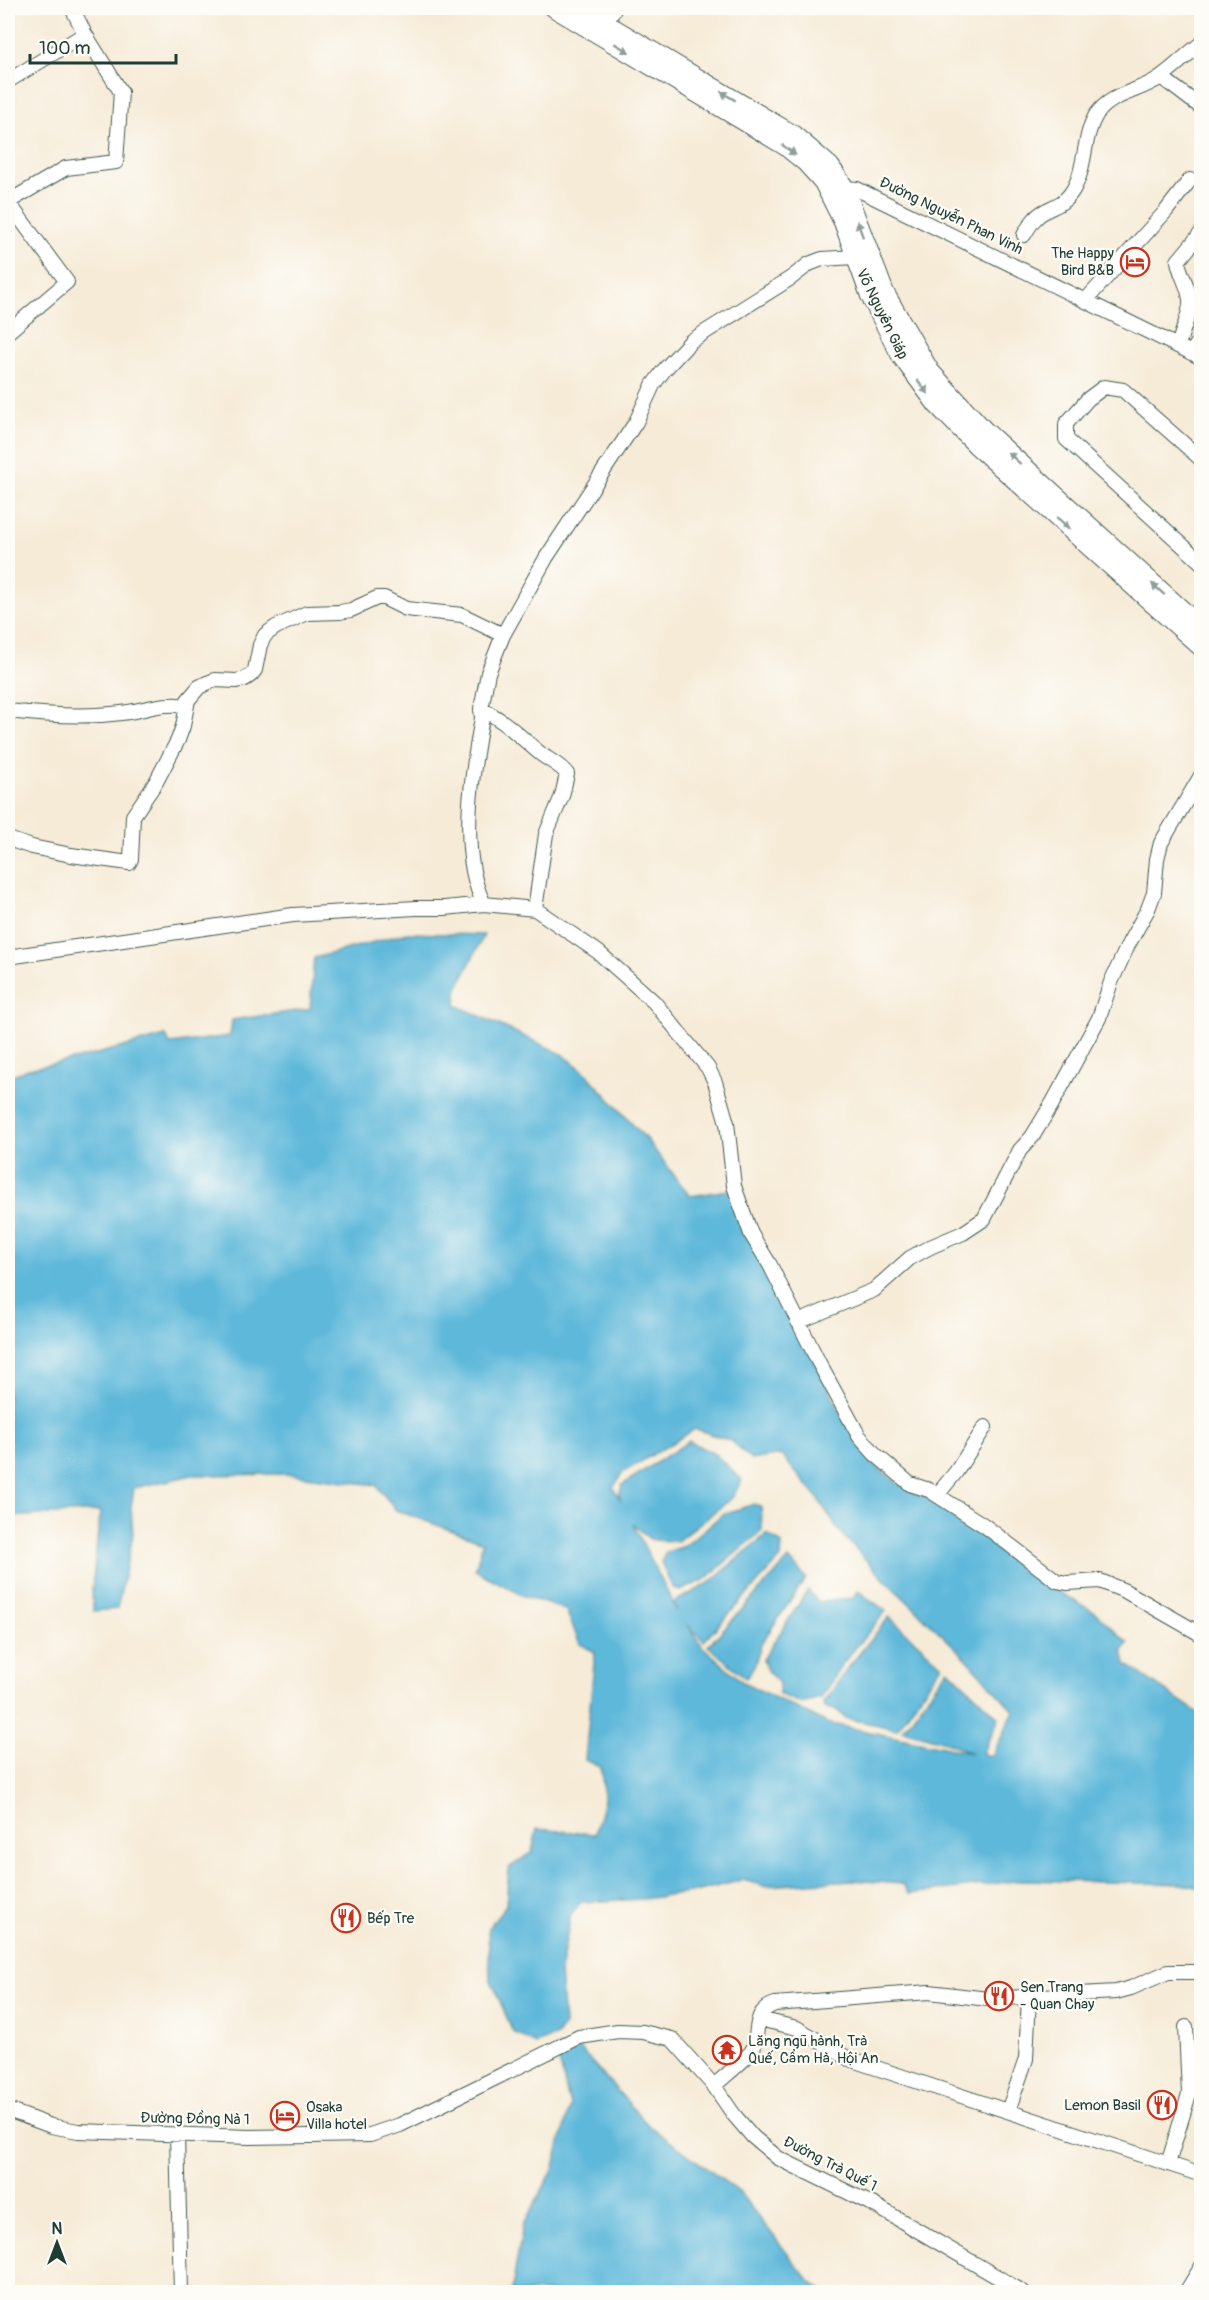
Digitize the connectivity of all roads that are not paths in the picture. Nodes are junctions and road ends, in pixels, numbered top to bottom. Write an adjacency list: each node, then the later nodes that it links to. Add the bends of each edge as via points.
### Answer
1 (72, 8): 5 (street)
2 (554, 8): 4 (main road, Võ Nguyên Giáp)
3 (580, 8): 4 (main road, Võ Nguyên Giáp)
4 (603, 20): 11 (main road, Võ Nguyên Giáp, one-way to 4, via 830,166 794,135); 15 (main road, Võ Nguyên Giáp, one-way to 15, via 806,163 832,198)
5 (85, 34): 8 (street); 12 (street, via 121,92 116,162 66,168)
6 (1202, 43): 7 (street)
7 (1161, 77): 9 (street); 14 (street, via 1102,108 1093,123 1073,191 1058,206 1036,217)
8 (8, 81)
9 (1202, 108)
10 (1190, 180): 16 (street)
11 (845, 188): 16 (street, Đường Nguyễn Phan Vinh, via 857,189); 23 (main road, Võ Nguyên Giáp, one-way to 11, via 985,431 930,371 885,293)
12 (8, 202): 17 (street, via 67,282)
13 (1202, 232): 19 (street, via 1178,261 1191,305)
14 (1024, 235)
15 (855, 257): 24 (street, via 809,264 691,341 677,356 653,385 636,422 546,558); 25 (main road, Võ Nguyên Giáp, one-way to 25, via 901,356 937,405 976,445)
16 (1086, 300): 19 (street, Đường Nguyễn Phan Vinh)
17 (8, 332)
18 (1202, 337): 20 (street)
19 (1178, 346): 20 (street, Đường Nguyễn Phan Vinh)
20 (1196, 355)
21 (1202, 460): 22 (street, via 1123,390 1100,389 1066,424 1066,439)
22 (1202, 562)
23 (1202, 628)
24 (502, 636): 26 (street, via 462,615 406,609 384,598 351,610 307,612 265,636 255,670 245,680 207,682 192,694); 27 (street, via 488,673)
25 (1202, 648)
26 (186, 706): 28 (street, via 168,704 106,714); 30 (street, via 178,740 133,816 129,863 71,855)
27 (481, 709): 31 (street, via 470,823 475,881); 32 (street, via 510,726 567,774 546,834)
28 (8, 711)
29 (1202, 774): 34 (street, via 1161,843 1151,901 1116,972 1099,1018 984,1219 910,1258 874,1290)
30 (8, 839)
31 (484, 904): 32 (street); 33 (street, via 260,919)
32 (535, 909): 34 (street, via 598,952 647,996 708,1068 728,1123 734,1186 743,1213)
33 (8, 957)
34 (798, 1322): 36 (street, via 859,1436 910,1484)
35 (985, 1427): 36 (street)
36 (937, 1495): 37 (street, via 1057,1581 1100,1581)
37 (1202, 1635)
38 (1202, 1972): 39 (street, via 1168,1972 1116,1992)
39 (1029, 1997): 40 (street, via 988,1999 929,1992 775,2004 768,2006); 45 (street, via 1026,2059)
40 (759, 2019): 43 (street, via 753,2050); 45 (street, via 797,2028 849,2059)
41 (1186, 2026): 47 (street, via 1189,2094)
42 (579, 2037): 43 (street, Đường Trà Quế 1, via 618,2031 672,2039); 46 (street, Đường Đồng Nà 1, via 400,2125 370,2135)
43 (714, 2086): 51 (street, Đường Trà Quế 1, via 753,2137 778,2157 876,2206)
44 (8, 2110): 46 (street, Đường Đồng Nà 1, via 78,2132)
45 (1008, 2111): 47 (street)
46 (177, 2135): 50 (street)
47 (1168, 2164): 48 (street)
48 (1202, 2175)
49 (1202, 2266): 52 (street)
50 (181, 2292)
51 (1023, 2292)
52 (1186, 2292)

